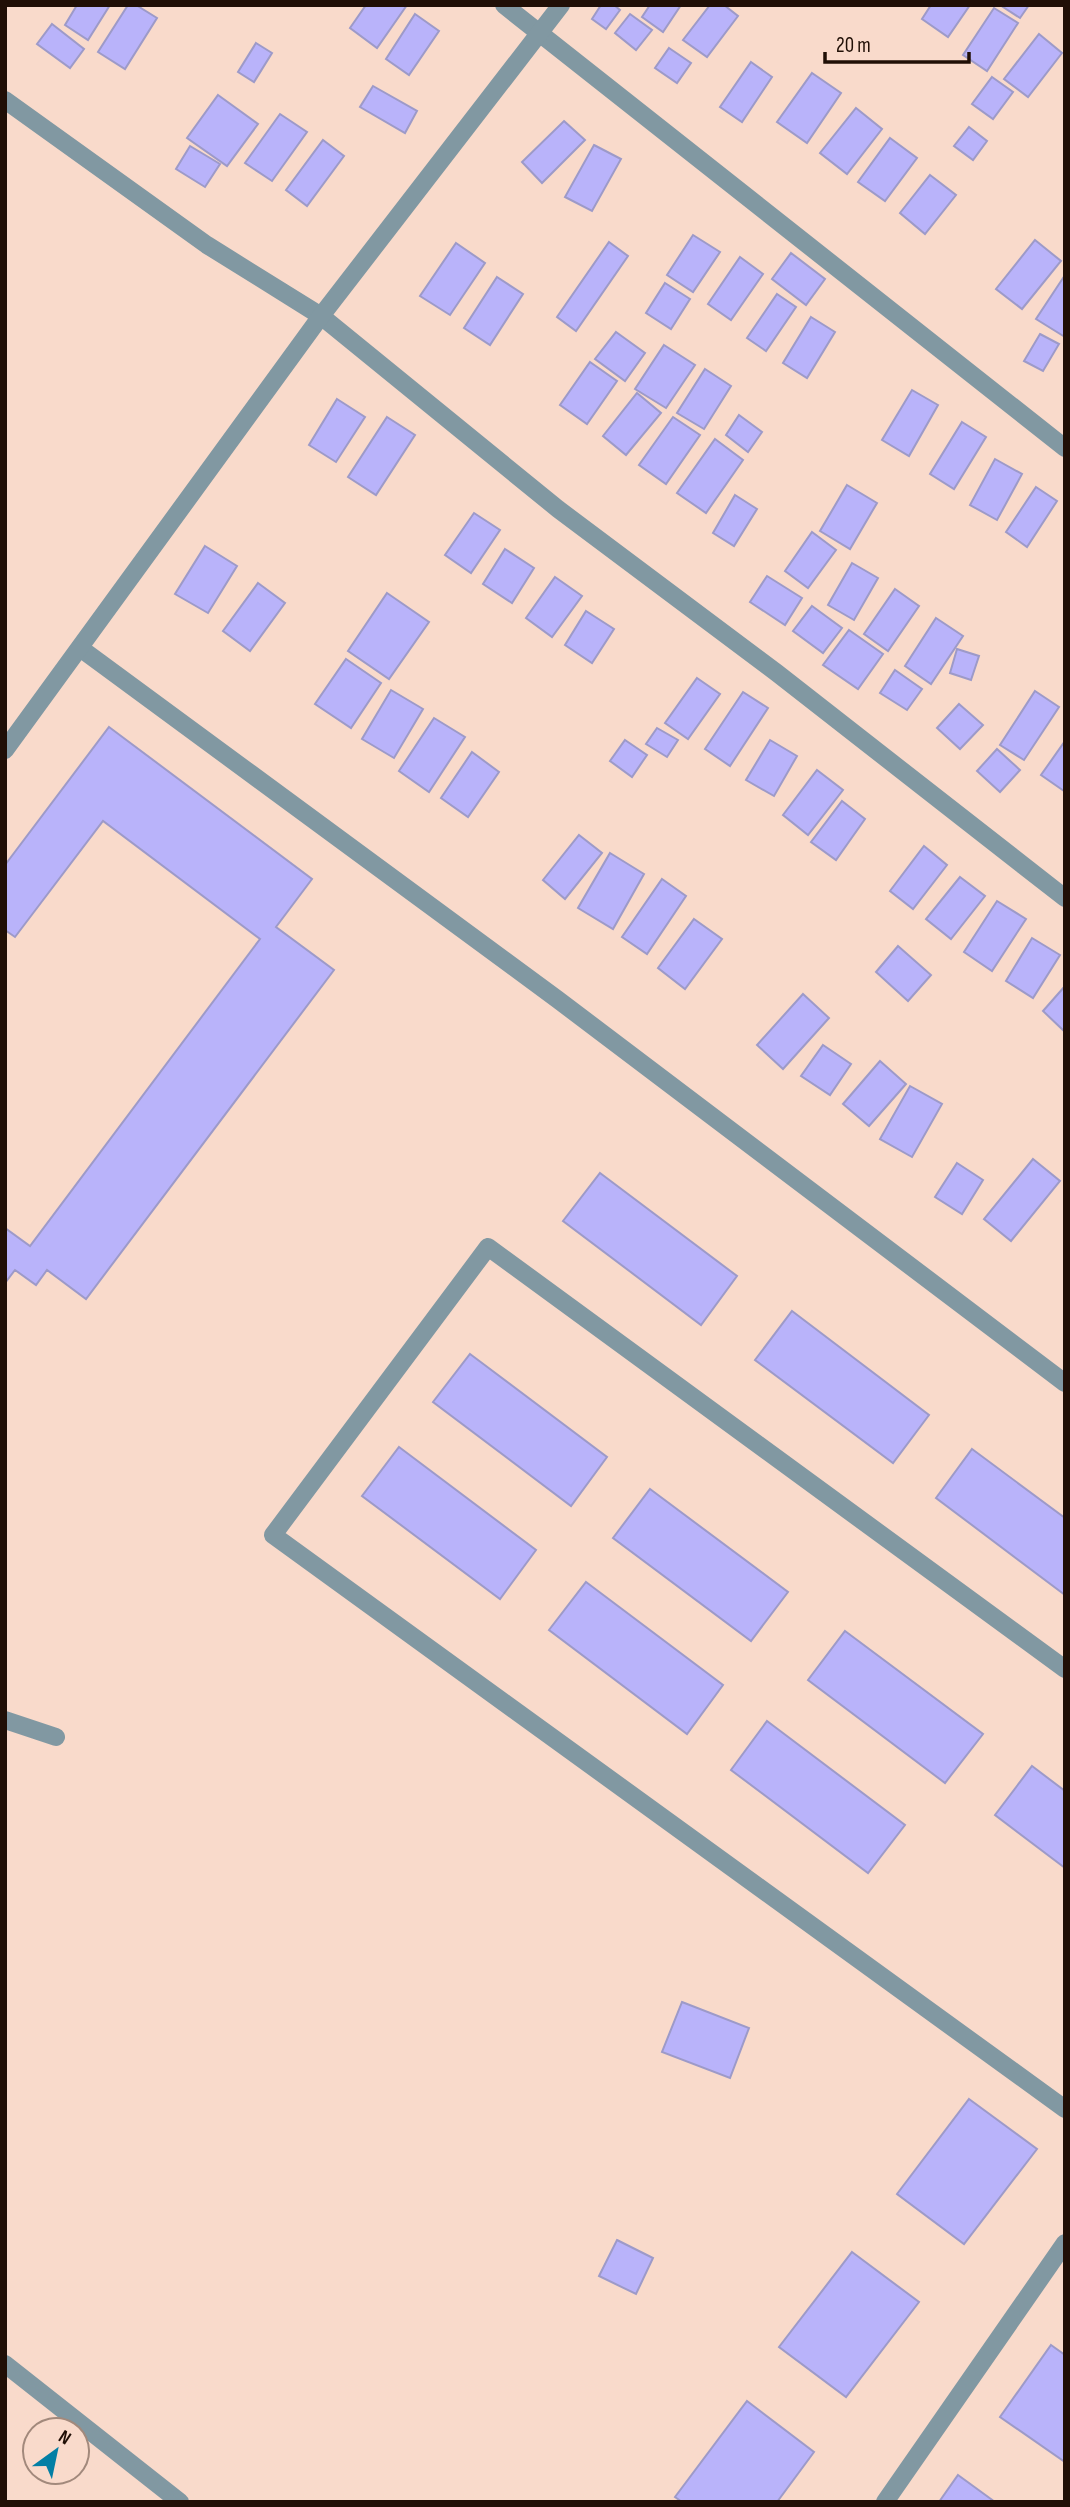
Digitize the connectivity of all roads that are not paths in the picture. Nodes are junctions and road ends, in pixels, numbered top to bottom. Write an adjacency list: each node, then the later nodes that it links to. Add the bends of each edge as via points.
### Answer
1 (505, 5): 3 (street)
2 (561, 5): 3 (street)
3 (540, 34): 5 (street); 6 (street)
4 (5, 100): 5 (street, via 207,245)
5 (321, 316): 7 (street); 9 (street, via 558,509)
6 (1065, 448)
7 (80, 648): 8 (street); 10 (street)
8 (5, 750)
9 (1065, 898)
10 (1063, 1378)
11 (1065, 1670): 14 (street, via 488,1247 273,1535)
12 (5, 1720): 13 (street)
13 (56, 1737)
14 (1065, 2109)
15 (1063, 2250): 18 (street)
16 (5, 2364): 17 (street)
17 (180, 2502)
18 (885, 2502)

